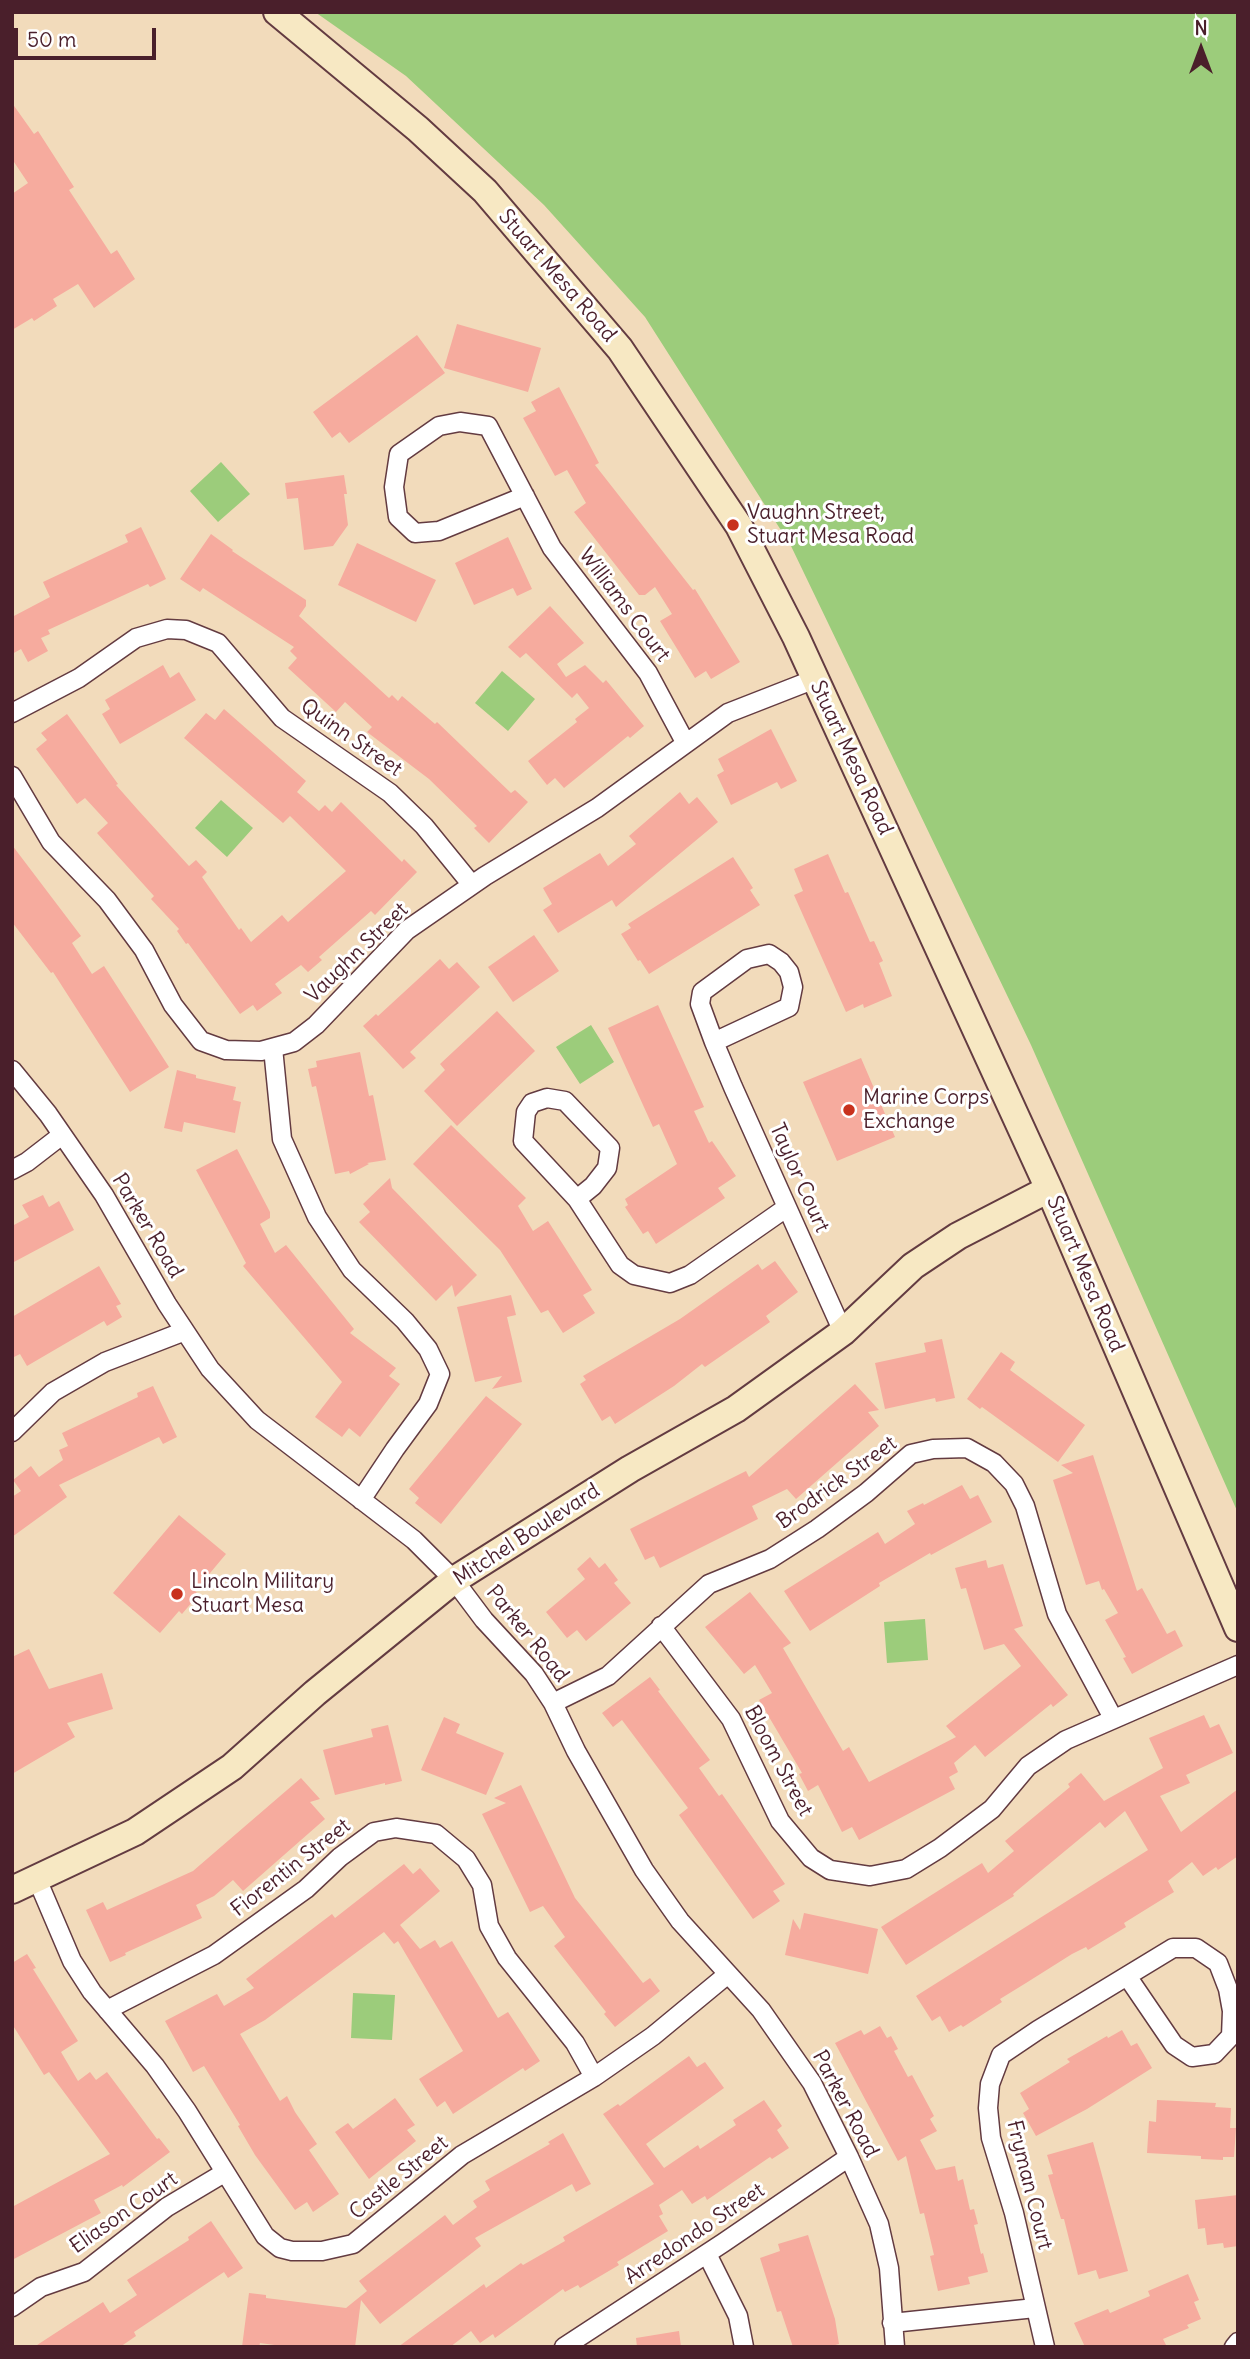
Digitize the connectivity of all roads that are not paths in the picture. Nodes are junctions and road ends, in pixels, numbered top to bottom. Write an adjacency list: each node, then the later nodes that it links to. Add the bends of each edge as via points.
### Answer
1 (277, 12): 3 (main road, Stuart Mesa Road, via 485,191 620,349 739,526)
2 (525, 496): 2 (street, Williams Court, via 439,531 415,533 398,517 394,487 399,454 439,426 460,422 488,426); 5 (street, Williams Court, via 552,548 648,673)
3 (815, 679): 5 (street, Vaughn Street, via 728,713); 13 (main road, Stuart Mesa Road)
4 (12, 713): 7 (street, Quinn Street, via 79,678 136,638 167,629 186,630 218,643 282,718 390,793)
5 (685, 742): 7 (street, Vaughn Street, via 597,808)
6 (12, 776): 9 (street, Vaughn Street, via 51,842 107,900 201,1041 226,1050)
7 (472, 885): 9 (street, Vaughn Street, via 407,930 316,1025 294,1042)
8 (714, 1042): 8 (street, Taylor Court, via 700,1004 702,992 747,959 769,954 781,962 793,988 789,1007); 15 (street, Taylor Court)
9 (273, 1048): 19 (street, via 282,1139 317,1217 352,1270 428,1349 440,1374 428,1404)
10 (12, 1070): 11 (street, Parker Road)
11 (62, 1135): 12 (street); 16 (street, Parker Road)
12 (12, 1170)
13 (1049, 1189): 17 (main road, Mitchel Boulevard, via 958,1236 913,1266); 22 (main road, Stuart Mesa Road)
14 (577, 1199): 14 (street, via 607,1168 610,1148 565,1101 547,1098 532,1103 526,1112 523,1141); 15 (street, via 620,1265 634,1275 670,1283 690,1275)
15 (786, 1208): 17 (street, Taylor Court)
16 (185, 1331): 18 (street, via 105,1362 53,1392); 19 (street, Parker Road, via 210,1369 257,1420)
17 (843, 1332): 20 (main road, Mitchel Boulevard, via 736,1409 630,1469)
18 (12, 1432)
19 (361, 1500): 20 (street, Parker Road, via 414,1540)
20 (454, 1580): 24 (street, Parker Road); 26 (main road, Mitchel Boulevard, via 232,1767 135,1832)
21 (661, 1626): 24 (street, Brodrick Street, via 608,1676); 25 (street, Bloom Street, via 731,1719 780,1821 811,1858 831,1870 870,1876 906,1869 992,1808 1028,1766 1066,1740); 25 (street, Brodrick Street, via 709,1584 769,1559 817,1529 911,1454 967,1448 994,1463 1014,1484 1025,1506 1057,1614)
22 (1238, 1628)
23 (1238, 1665): 25 (street, Bloom Street)
24 (553, 1703): 28 (street, Parker Road, via 598,1794 644,1870 680,1922)
25 (1113, 1718)
26 (37, 1879): 27 (main road, Mitchel Boulevard); 30 (street, Castle Street, via 72,1961)
27 (12, 1890)
28 (728, 1974): 31 (street, Castle Street); 32 (street, Parker Road, via 761,2010 812,2083)
29 (1127, 1976): 29 (street, Fryman Court, via 1173,1948 1196,1948 1218,1963 1232,2011 1231,2036 1214,2054 1192,2057 1174,2045); 36 (street, Fryman Court, via 1001,2054 990,2084 991,2138)
30 (107, 2010): 31 (street, Fiorentin Street, via 214,1955 306,1889 374,1832 396,1828 436,1834 466,1859 482,1885 489,1926 507,1958 575,2043); 33 (street, Castle Street, via 155,2066)
31 (594, 2077): 33 (street, Castle Street, via 462,2155 353,2244 322,2251 280,2248 265,2236)
32 (849, 2157): 34 (street, Arredondo Street); 37 (street, Parker Road, via 879,2224 889,2268)
33 (224, 2173): 35 (street, Eliason Court, via 167,2207 84,2272 41,2287)
34 (707, 2254): 39 (street, Arredondo Street); 40 (street, via 738,2316)
35 (12, 2307)
36 (1035, 2308): 37 (street); 42 (street, Fryman Court)
37 (892, 2323): 41 (street, Parker Road)
38 (1238, 2342): 43 (street)
39 (564, 2347)
40 (744, 2347)
41 (895, 2347)
42 (1045, 2347)
43 (1234, 2347)

